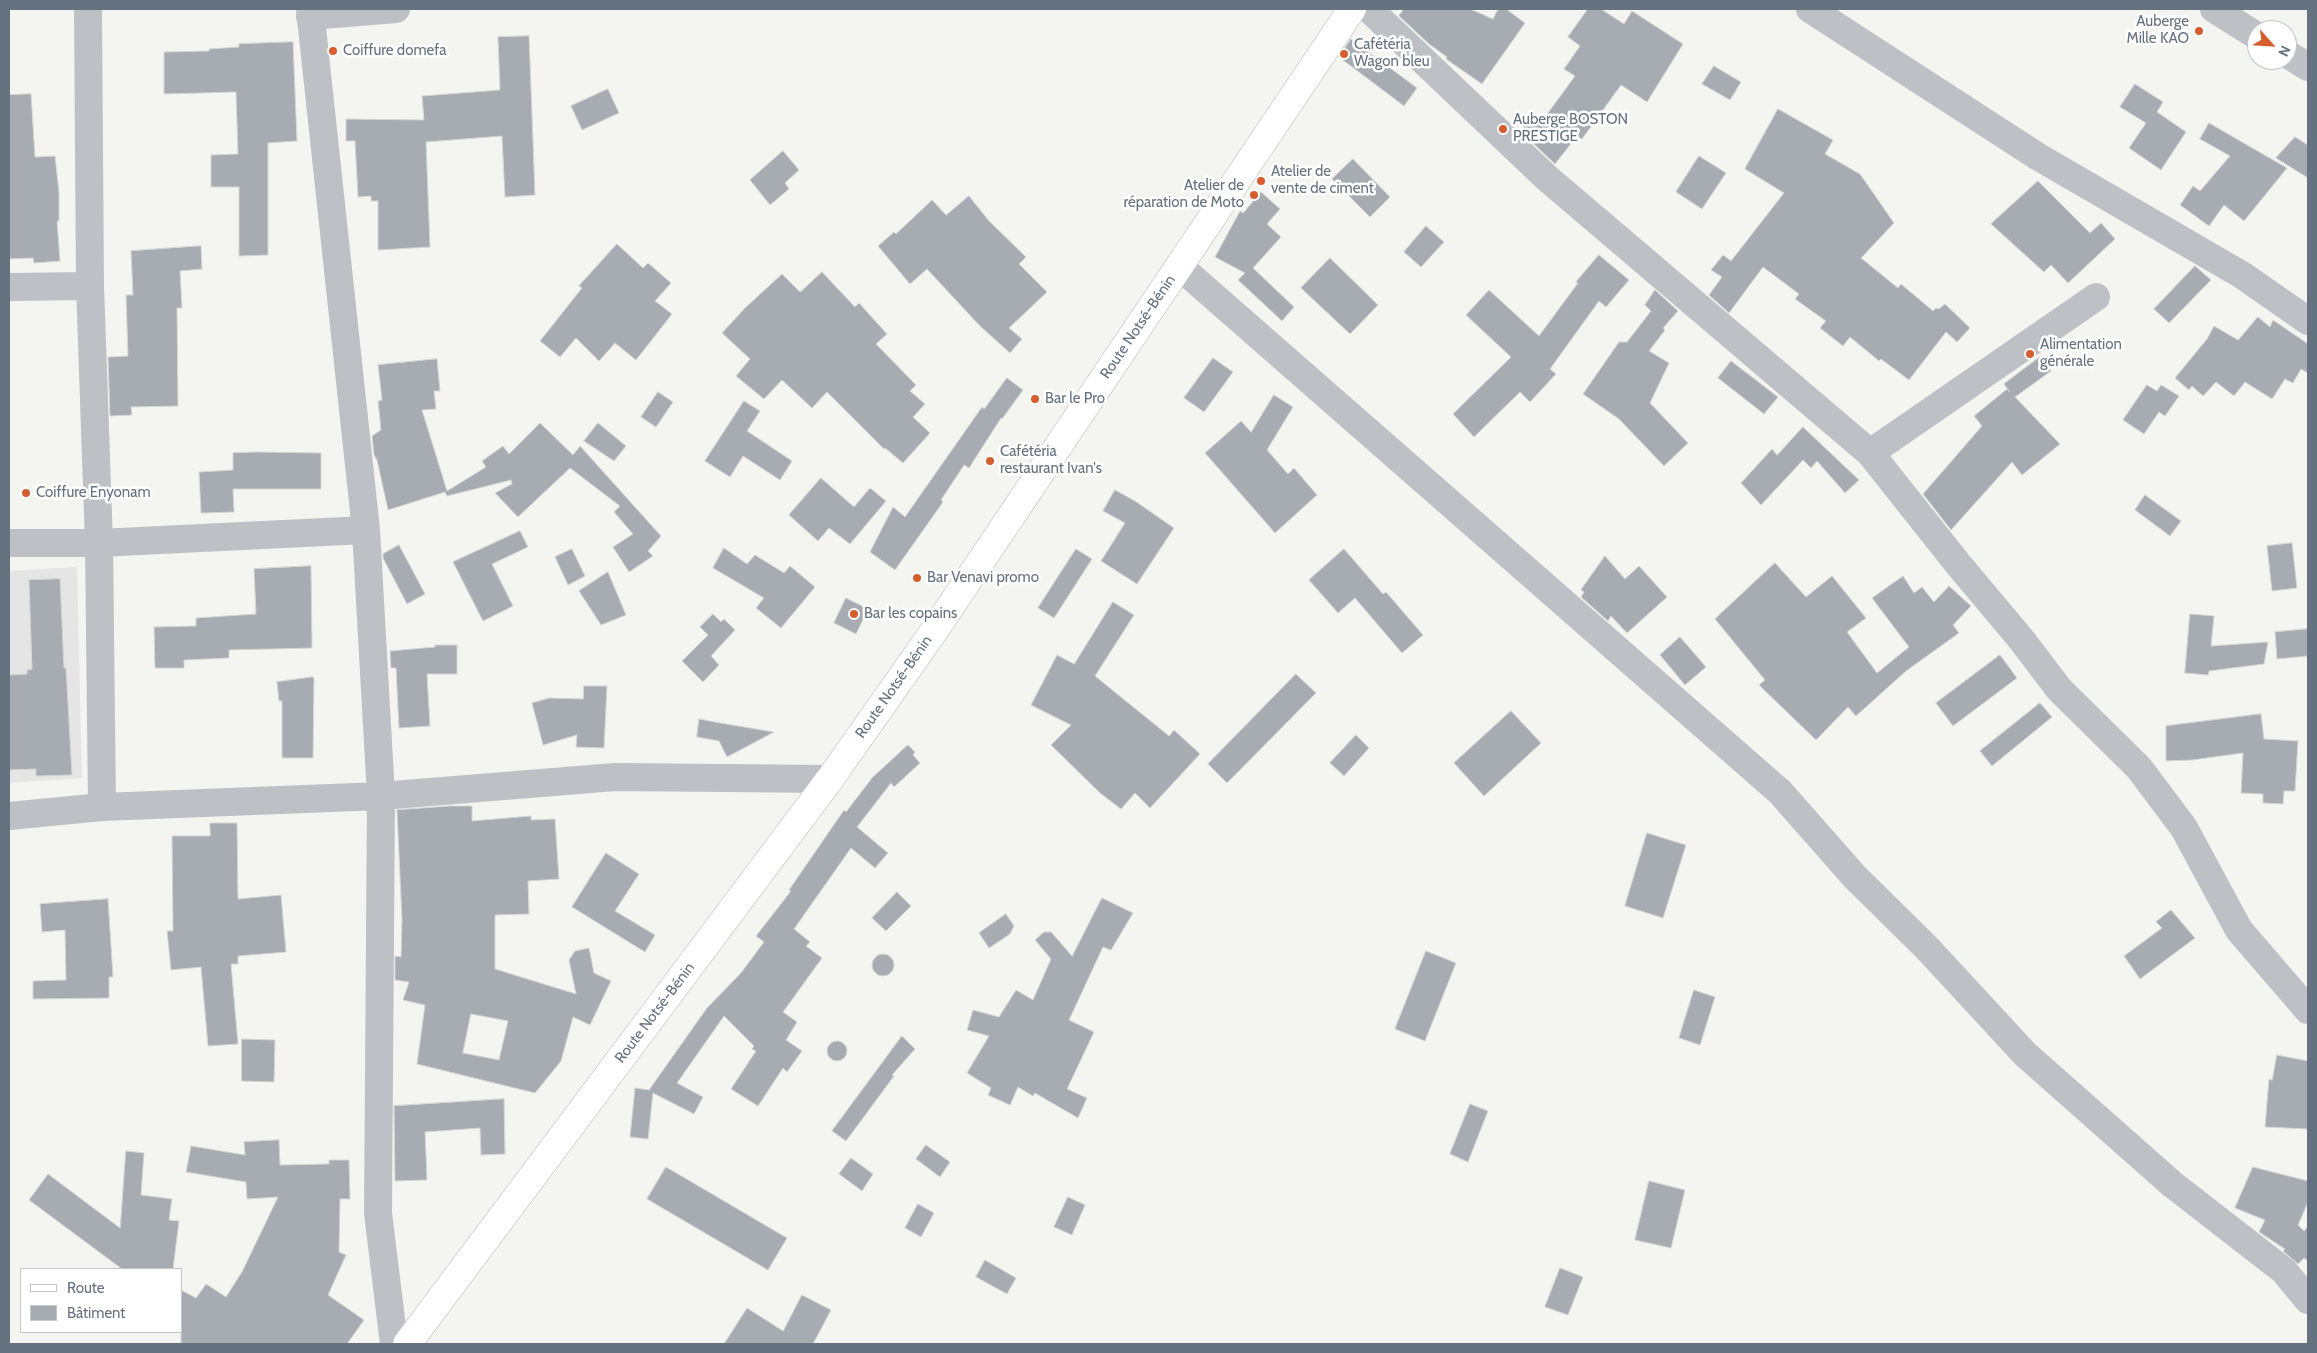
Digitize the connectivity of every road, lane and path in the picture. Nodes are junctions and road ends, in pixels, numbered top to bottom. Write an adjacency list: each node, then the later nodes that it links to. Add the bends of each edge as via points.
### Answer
1 (88, 9): 12 (street)
2 (396, 9): 7 (street)
3 (1352, 9): 11 (main road, Route Notsé-Bénin)
4 (1369, 9): 16 (street, via 1547,178)
5 (1810, 9): 15 (street, via 2037,156 2242,276)
6 (2214, 9): 8 (street)
7 (310, 12): 17 (street)
8 (2247, 30)
9 (2297, 61): 10 (street)
10 (2308, 68)
11 (1179, 266): 20 (main road, Route Notsé-Bénin, via 932,634); 25 (street, via 1780,792 1854,876 1927,948 2025,1054 2172,1184 2284,1271)
12 (90, 286): 13 (street); 19 (street)
13 (9, 287)
14 (2096, 296): 16 (street)
15 (2308, 321)
16 (1870, 453): 24 (street, via 2059,689 2140,768 2184,828 2238,930)
17 (366, 530): 19 (street); 21 (street)
18 (9, 543): 19 (street)
19 (99, 543): 22 (street)
20 (830, 778): 21 (street, via 615,777); 27 (main road, Route Notsé-Bénin)
21 (381, 796): 22 (street); 26 (street, via 378,1213)
22 (102, 807): 23 (street)
23 (9, 816)
24 (2308, 1010)
25 (2308, 1300)
26 (394, 1344)
27 (407, 1344)

